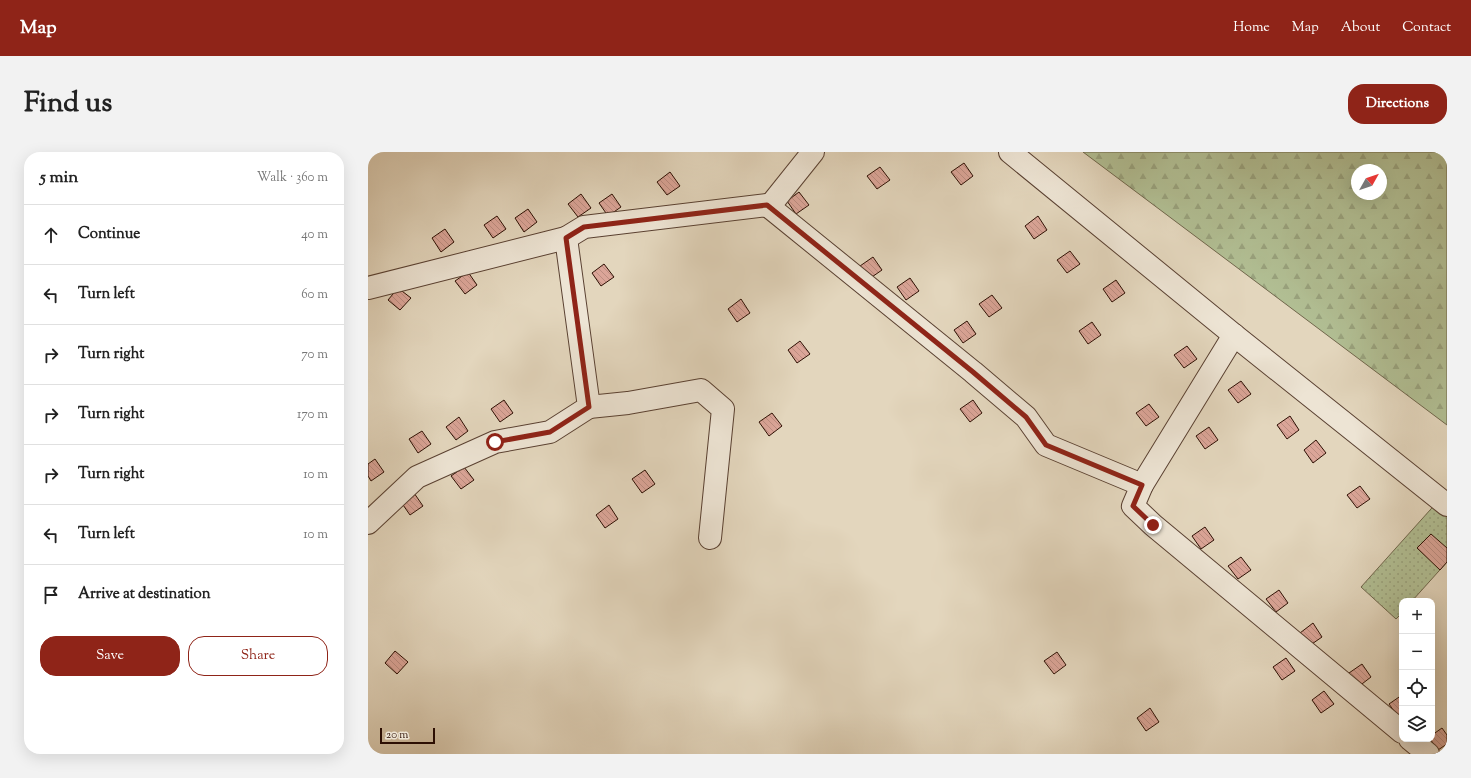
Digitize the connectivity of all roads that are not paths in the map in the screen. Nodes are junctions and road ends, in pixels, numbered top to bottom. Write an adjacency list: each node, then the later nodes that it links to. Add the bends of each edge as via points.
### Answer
1 (813, 152): 3 (street)
2 (1010, 152): 6 (street)
3 (769, 207): 4 (street, via 767,205 584,227); 8 (street, via 1026,417 1046,445)
4 (566, 238): 5 (street); 7 (street)
5 (368, 288)
6 (1234, 335): 8 (street); 9 (street)
7 (589, 407): 10 (street, via 550,432 495,442 417,477); 11 (street, via 701,390 723,410)
8 (1142, 485): 12 (street, via 1133,506)
9 (1447, 504)
10 (368, 523)
11 (710, 538)
12 (1399, 730)
13 (1414, 742): 14 (street)
14 (1428, 754)

